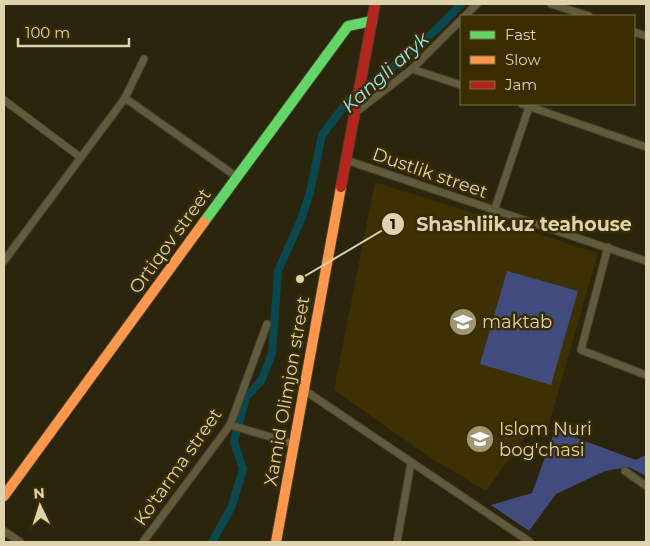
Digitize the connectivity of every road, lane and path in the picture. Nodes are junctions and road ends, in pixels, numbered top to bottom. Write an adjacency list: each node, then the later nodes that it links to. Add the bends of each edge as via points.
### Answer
1 (374, 4): 8 (street)
2 (478, 4): 5 (street)
3 (551, 4): 4 (street)
4 (563, 8): 6 (street); 7 (street)
5 (466, 15)
6 (560, 15)
7 (585, 15)
8 (372, 21): 16 (street, Xamid Olimjon street); 20 (street, Ortiqov street, via 348,26)
9 (460, 21): 11 (street)
10 (144, 59): 13 (street)
11 (412, 69): 12 (street); 16 (street)
12 (460, 84)
13 (125, 98): 18 (street); 20 (street)
14 (4, 100): 18 (street)
15 (527, 105): 17 (street); 21 (street)
16 (355, 113): 19 (street, Xamid Olimjon street)
17 (646, 147)
18 (80, 157): 23 (street)
19 (346, 160): 21 (street, Dustlik street); 27 (street, Xamid Olimjon street)
20 (237, 177): 33 (street, Ortiqov street)
21 (494, 211): 22 (street, Dustlik street)
22 (608, 248): 24 (street, Dustlik street); 26 (street, via 581,350)
23 (4, 261)
24 (646, 261)
25 (267, 324): 28 (street, Ko'tarma street)
26 (646, 375)
27 (304, 390): 29 (street, Xamid Olimjon street); 30 (street)
28 (235, 426): 29 (street); 36 (street, Ko'tarma street)
29 (294, 444): 37 (street, Xamid Olimjon street)
30 (411, 463): 38 (street); 39 (street)
31 (625, 471): 32 (street)
32 (646, 486)
33 (4, 496)
34 (4, 531): 35 (street)
35 (20, 542)
36 (143, 542)
37 (276, 542)
38 (397, 542)
39 (529, 542)

